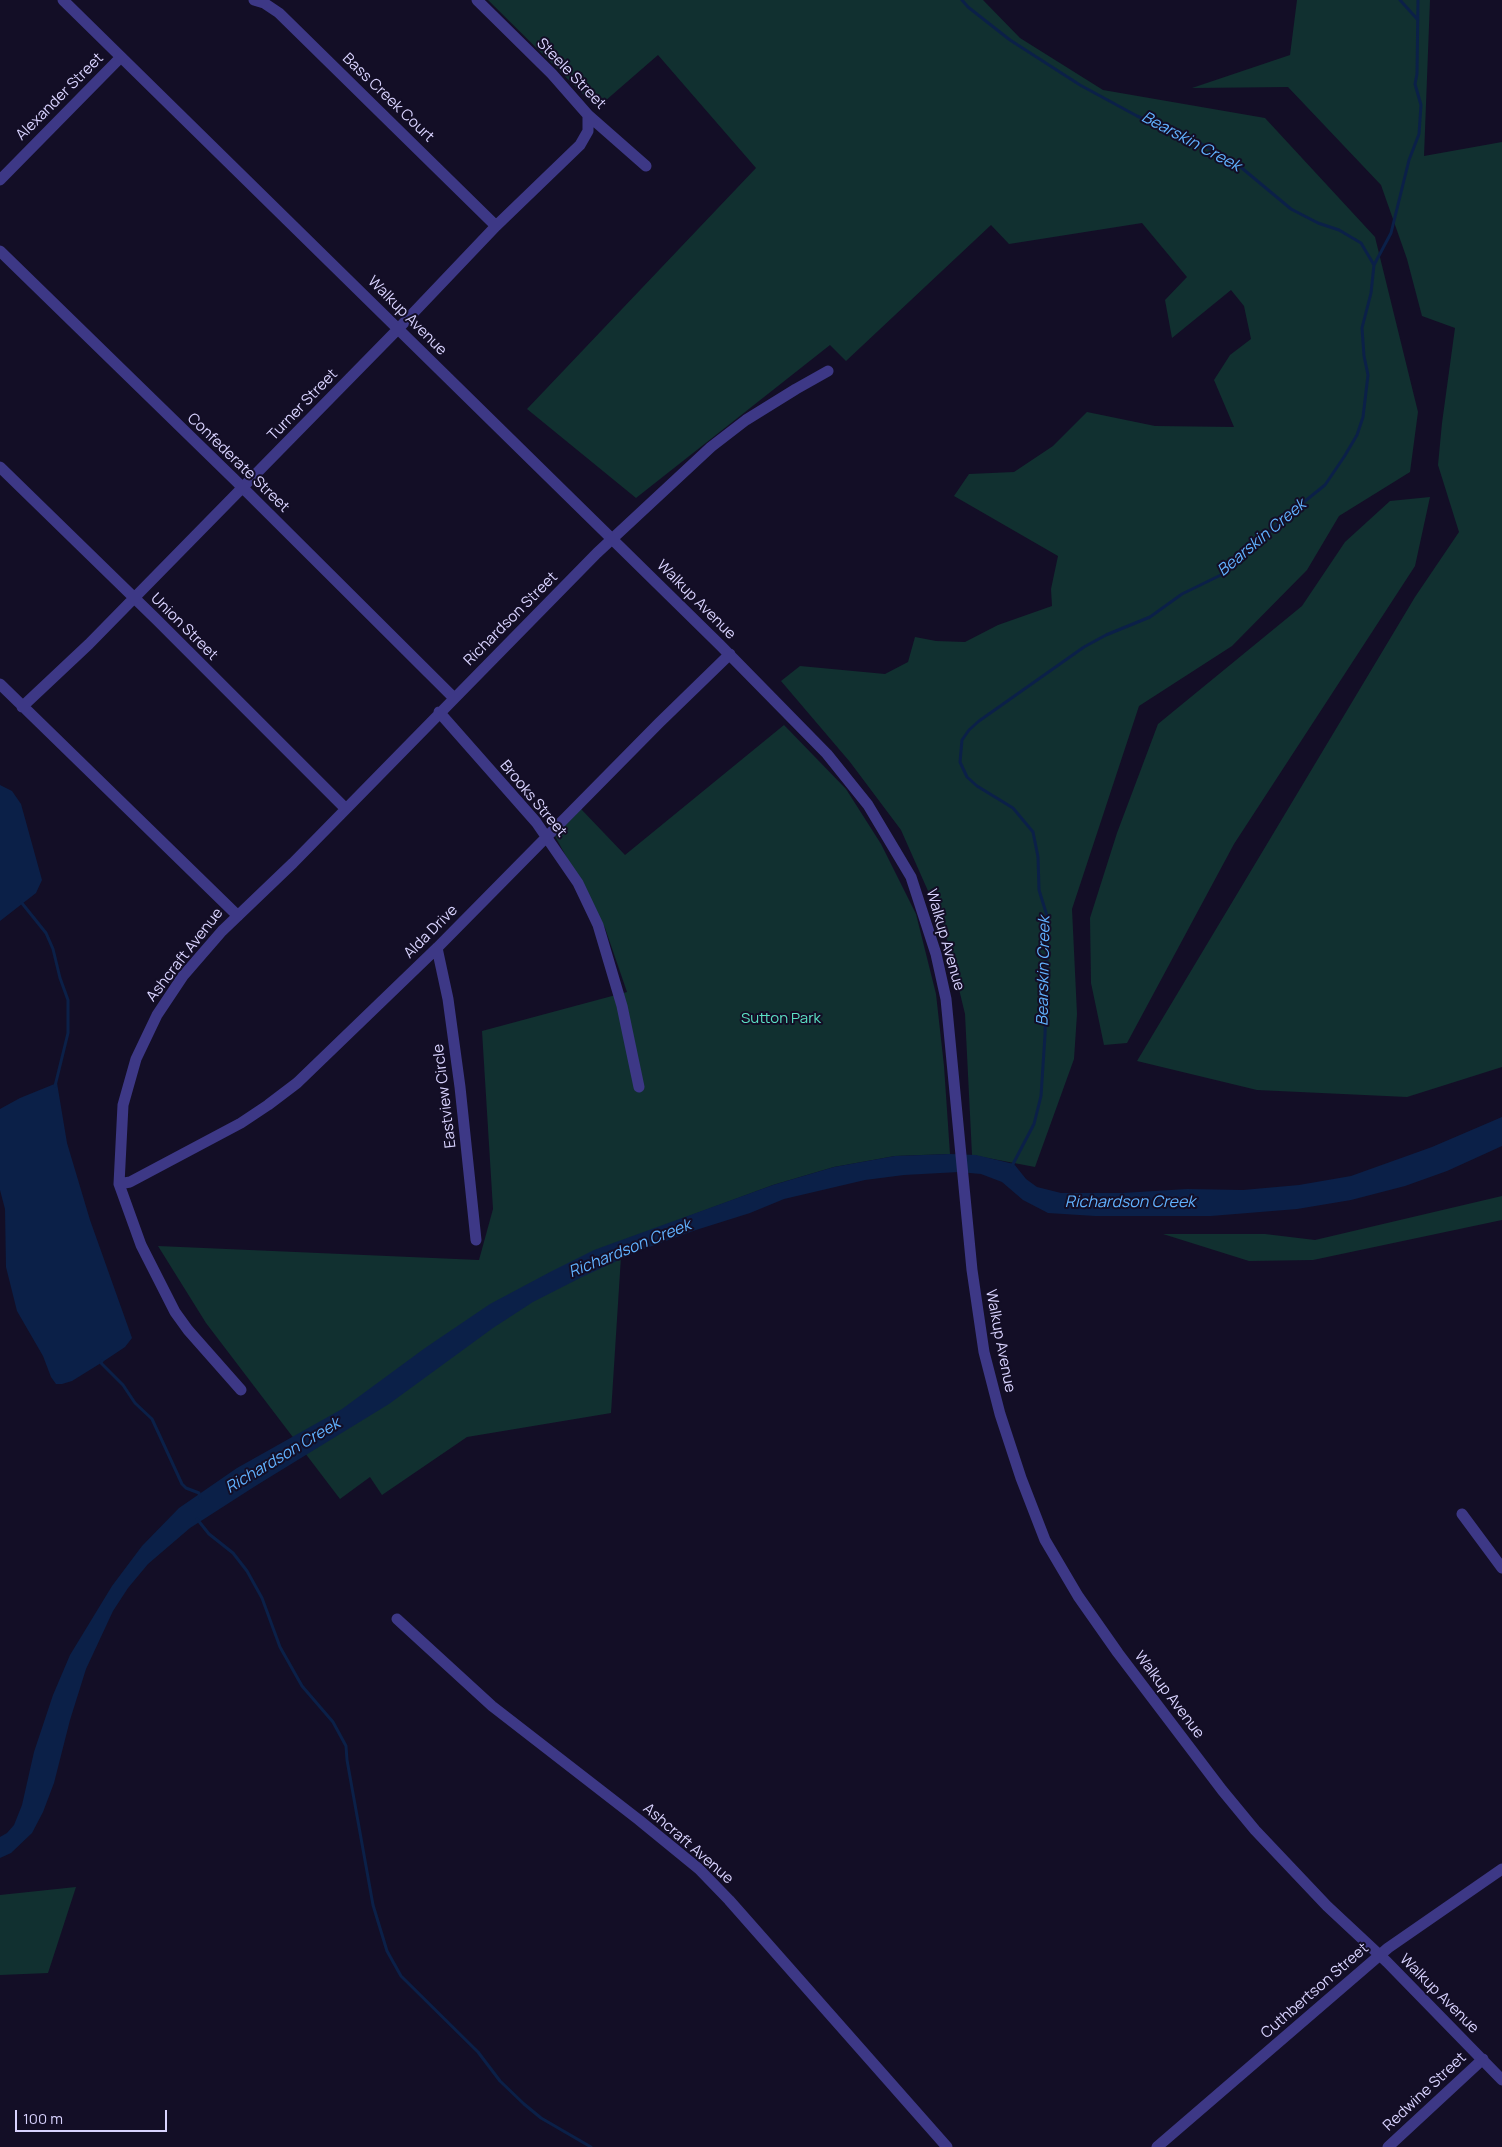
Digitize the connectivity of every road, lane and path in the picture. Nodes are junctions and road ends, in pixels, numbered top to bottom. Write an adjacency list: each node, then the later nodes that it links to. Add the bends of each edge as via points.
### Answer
1 (63, 0): 4 (street, Walkup Avenue)
2 (254, 0): 8 (street, Bass Creek Court, via 264,2 279,13)
3 (477, 0): 5 (street, Steele Street, via 552,74)
4 (121, 57): 7 (street, Alexander Street); 10 (street, Walkup Avenue)
5 (588, 115): 6 (street, Steele Street); 8 (street, Turner Street, via 588,131 580,145)
6 (646, 166)
7 (0, 180)
8 (496, 226): 10 (street, Turner Street)
9 (0, 251): 13 (street, Confederate Street)
10 (398, 329): 13 (street, Turner Street); 14 (street, Walkup Avenue)
11 (828, 371): 14 (street, Richardson Street, via 746,420 676,478)
12 (0, 467): 15 (street, Union Street)
13 (242, 487): 15 (street, Turner Street); 18 (street, Confederate Street)
14 (613, 539): 16 (street, Walkup Avenue); 18 (street, Richardson Street)
15 (134, 597): 19 (street, Turner Street); 21 (street, Union Street)
16 (730, 654): 22 (street, Alda Drive); 33 (street, Walkup Avenue, via 827,754 862,798 911,877 936,954 946,1000 974,1286 984,1352 1003,1423 1045,1540 1095,1621 1222,1790 1282,1859)
17 (0, 684): 19 (street, Ashcraft Avenue)
18 (454, 698): 20 (street, Richardson Street)
19 (22, 707): 23 (street, Ashcraft Avenue)
20 (439, 712): 21 (street, Richardson Street); 22 (street, Brooks Street)
21 (345, 808): 23 (street, Richardson Street)
22 (548, 836): 24 (street, Alda Drive); 25 (street, Brooks Street, via 578,883 598,925 622,1006)
23 (238, 916): 26 (street, Ashcraft Avenue, via 184,976 157,1015 136,1059 123,1105)
24 (437, 948): 26 (street, Alda Drive, via 304,1076 268,1105 130,1182); 27 (street, Eastview Circle, via 448,999 460,1087)
25 (639, 1087)
26 (119, 1184): 28 (street, Ashcraft Avenue, via 141,1245 175,1312)
27 (476, 1240)
28 (241, 1390)
29 (1462, 1514): 30 (street)
30 (1502, 1568)
31 (397, 1619): 36 (street, Ashcraft Avenue, via 492,1706 699,1869)
32 (1502, 1869): 33 (street, Cuthbertson Street)
33 (1380, 1956): 34 (street, Walkup Avenue); 37 (street, Cuthbertson Street)
34 (1483, 2059): 35 (street, Walkup Avenue); 38 (street, Redwine Street)
35 (1500, 2073)
36 (947, 2147)
37 (1157, 2147)
38 (1388, 2147)

